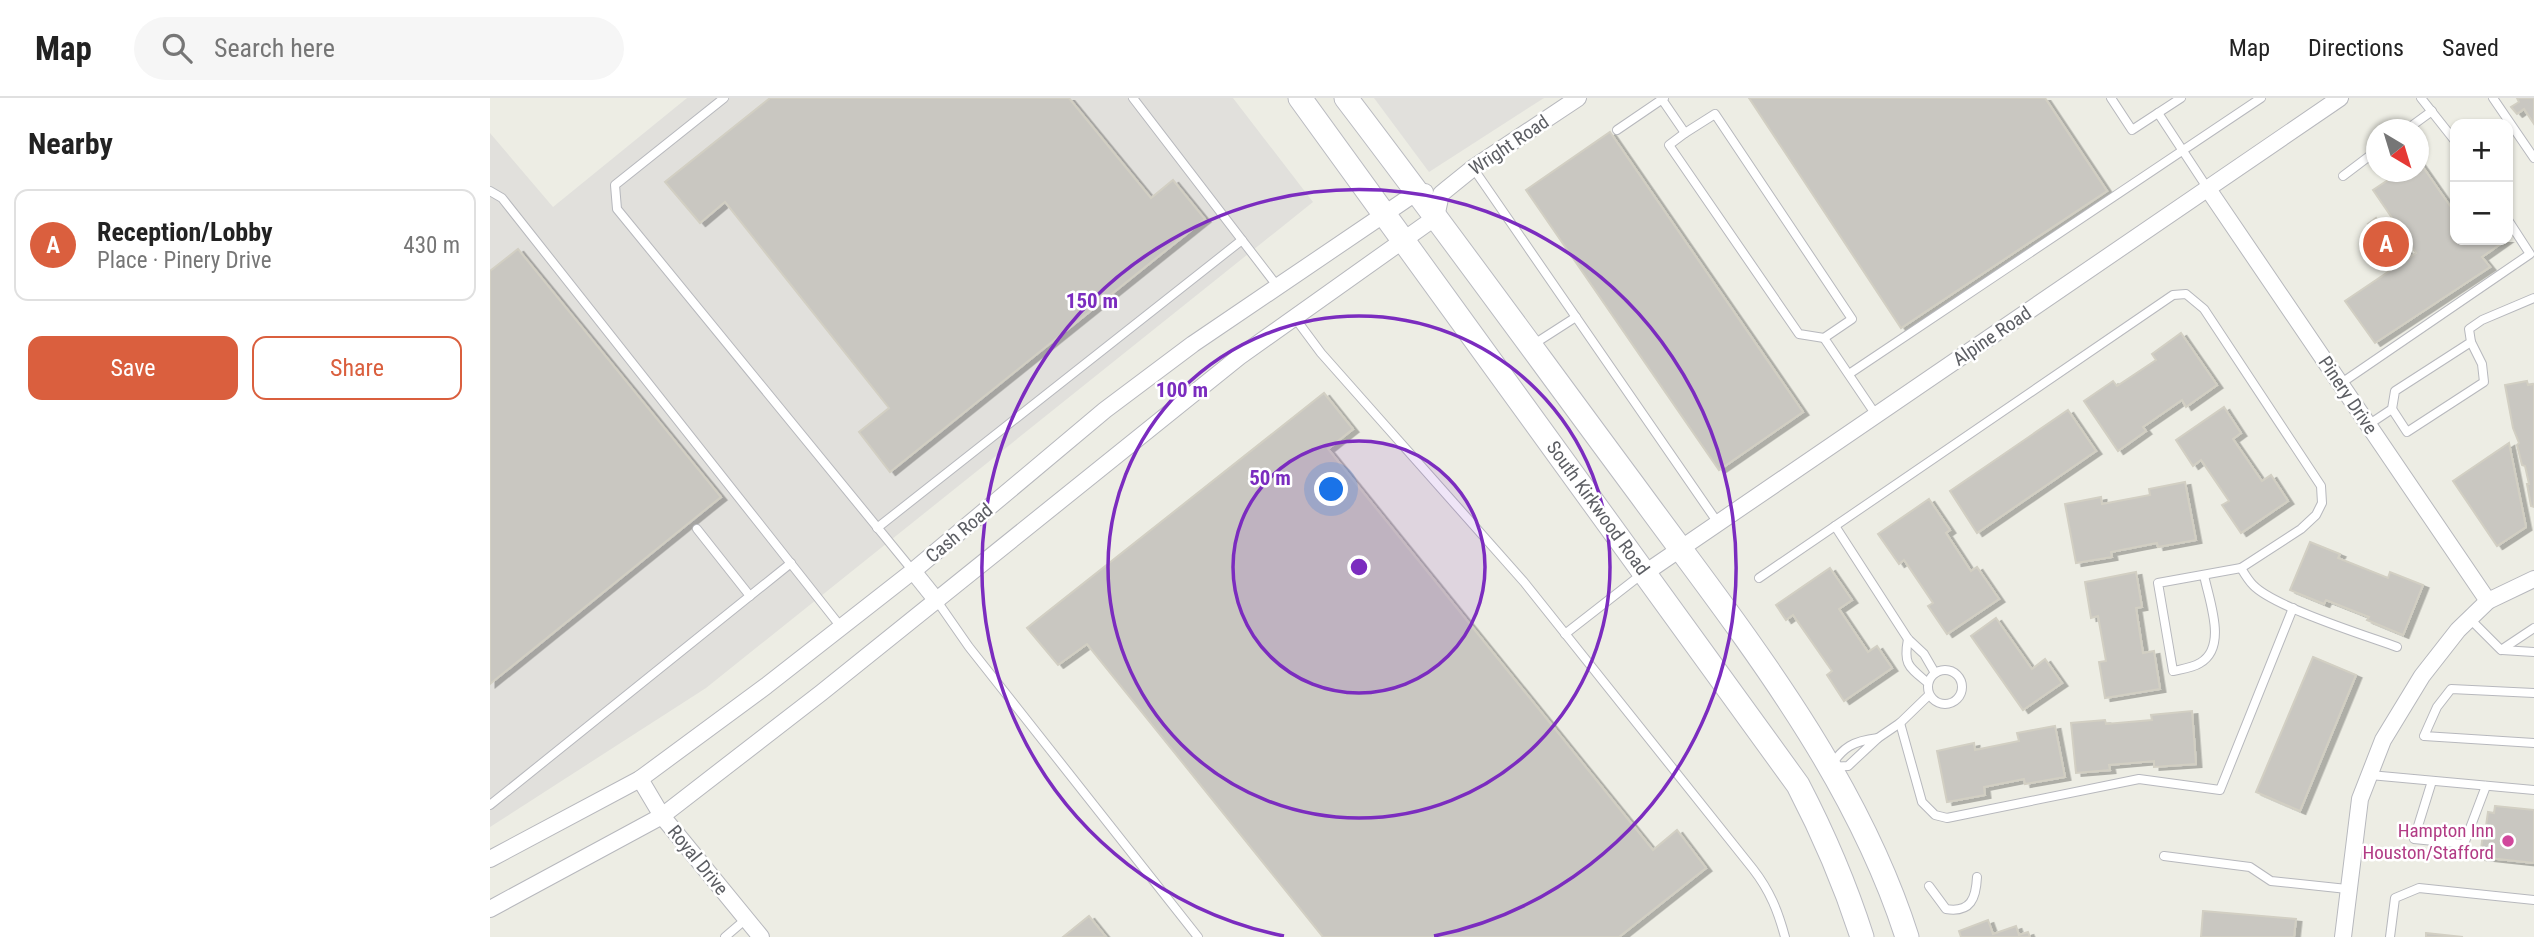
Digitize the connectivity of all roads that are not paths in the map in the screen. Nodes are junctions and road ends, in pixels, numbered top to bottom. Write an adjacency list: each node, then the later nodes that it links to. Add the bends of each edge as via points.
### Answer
1 (723, 98): 48 (lane, via 615,185 617,209)
2 (1133, 98): 31 (lane)
3 (1300, 98): 28 (main road, South Kirkwood Road)
4 (1346, 98): 26 (main road)
5 (1578, 98): 22 (street, Wright Road)
6 (1663, 98): 16 (lane); 17 (lane)
7 (2111, 98): 14 (lane, via 2132,130)
8 (2181, 98): 14 (lane)
9 (2261, 98): 19 (lane)
10 (2340, 98): 24 (street, Alpine Road)
11 (2421, 98): 13 (lane)
12 (2493, 98): 21 (lane)
13 (2432, 111): 15 (lane); 18 (lane)
14 (2158, 113): 19 (lane)
15 (2421, 119)
16 (1617, 130)
17 (1685, 133): 37 (lane, via 1669,145 1799,334); 37 (lane, via 1715,114 1852,318)
18 (2450, 134)
19 (2183, 150): 24 (lane); 40 (lane)
20 (2366, 159): 23 (lane)
21 (2534, 159)
22 (1473, 168): 27 (street, Wright Road); 36 (lane)
23 (2343, 176)
24 (2208, 189): 41 (street, Pinery Drive); 43 (street, Alpine Road)
25 (490, 191): 50 (lane, via 502,198)
26 (1418, 192): 27 (street); 28 (street, Cash Road); 29 (main road)
27 (1441, 194): 29 (street)
28 (1385, 216): 32 (main road, South Kirkwood Road); 33 (street, Cash Road)
29 (1436, 217): 32 (street); 39 (main road)
30 (2513, 228): 41 (lane, via 2530,254)
31 (1242, 240): 33 (lane); 48 (lane)
32 (1404, 241): 35 (street, Cash Road); 53 (main road, South Kirkwood Road)
33 (1278, 287): 52 (street, Cash Road, via 1105,410)
34 (2534, 298): 38 (lane, via 2469,329)
35 (1295, 317): 58 (street, Cash Road); 64 (lane, via 1321,353)
36 (1576, 317): 39 (lane); 45 (lane)
37 (1824, 338): 40 (lane)
38 (2471, 342): 42 (lane, via 2395,391); 42 (lane, via 2482,364 2484,382 2407,432)
39 (1531, 346): 49 (main road)
40 (1849, 374): 43 (lane)
41 (2340, 384): 44 (street, Pinery Drive)
42 (2392, 409): 44 (lane)
43 (1876, 415): 45 (street, Alpine Road)
44 (2368, 425): 59 (street, Pinery Drive)
45 (1717, 523): 49 (street, Alpine Road)
46 (1835, 526): 51 (lane, via 2174,295 2186,294 2204,309 2321,486 2322,503 2316,515); 55 (lane); 65 (lane)
47 (697, 528): 57 (lane)
48 (877, 528): 52 (lane)
49 (1680, 549): 53 (street, Alpine Road); 76 (main road)
50 (791, 563): 57 (lane); 62 (lane)
51 (2241, 568): 54 (lane); 60 (lane, via 2253,586)
52 (913, 571): 58 (street); 62 (street, Cash Road)
53 (1645, 573): 64 (lane); 80 (main road, South Kirkwood Road)
54 (2204, 575): 54 (lane, via 2158,583 2173,671 2196,666 2214,651 2216,637)
55 (1759, 578)
56 (2534, 579): 59 (street)
57 (750, 596): 83 (lane)
58 (937, 601): 84 (street, Cash Road); 95 (lane)
59 (2488, 601): 61 (street)
60 (2293, 608): 66 (lane); 73 (lane, via 2220,790 2138,779 1947,818 1935,816 1922,802)
61 (2470, 618): 67 (lane); 77 (street, via 2422,676 2383,740)
62 (842, 627): 78 (street, Cash Road)
63 (2534, 628): 67 (lane)
64 (1565, 634): 96 (lane, via 1769,890)
65 (1908, 639): 69 (lane); 70 (lane, via 1905,655 1909,667)
66 (2397, 647)
67 (2501, 650): 68 (lane)
68 (2534, 652)
69 (1935, 673): 70 (lane); 72 (lane, via 1947,670 1957,675 1962,692 1946,705)
70 (1928, 683): 72 (lane)
71 (2534, 694): 75 (lane, via 2451,689 2437,706 2424,736)
72 (1929, 695): 73 (lane)
73 (1900, 723): 74 (lane)
74 (1878, 738): 76 (lane, via 1848,766); 76 (lane, via 1841,750)
75 (2534, 743)
76 (1830, 767): 80 (main road); 98 (main road, via 1875,852)
77 (2370, 775): 79 (lane); 89 (street, via 2360,799)
78 (640, 779): 84 (street, Royal Drive); 86 (street, Cash Road)
79 (2432, 781): 81 (lane); 81 (lane, via 2414,839 2464,844)
80 (1798, 785): 97 (main road, South Kirkwood Road, via 1847,890)
81 (2486, 786): 82 (lane)
82 (2534, 790)
83 (490, 805)
84 (662, 816): 91 (street, Cash Road); 92 (street, Royal Drive)
85 (2164, 856): 89 (lane, via 2250,867 2271,881)
86 (490, 859)
87 (1978, 877): 88 (lane, via 1976,895 1964,908 1946,909)
88 (1929, 886)
89 (2347, 890): 99 (street)
90 (2534, 900): 100 (lane, via 2419,888 2395,898)
91 (490, 909)
92 (746, 919): 93 (lane); 94 (street, Royal Drive)
93 (725, 937)
94 (761, 937)
95 (1198, 937)
96 (1785, 937)
97 (1862, 937)
98 (1906, 937)
99 (2343, 937)
100 (2390, 937)

